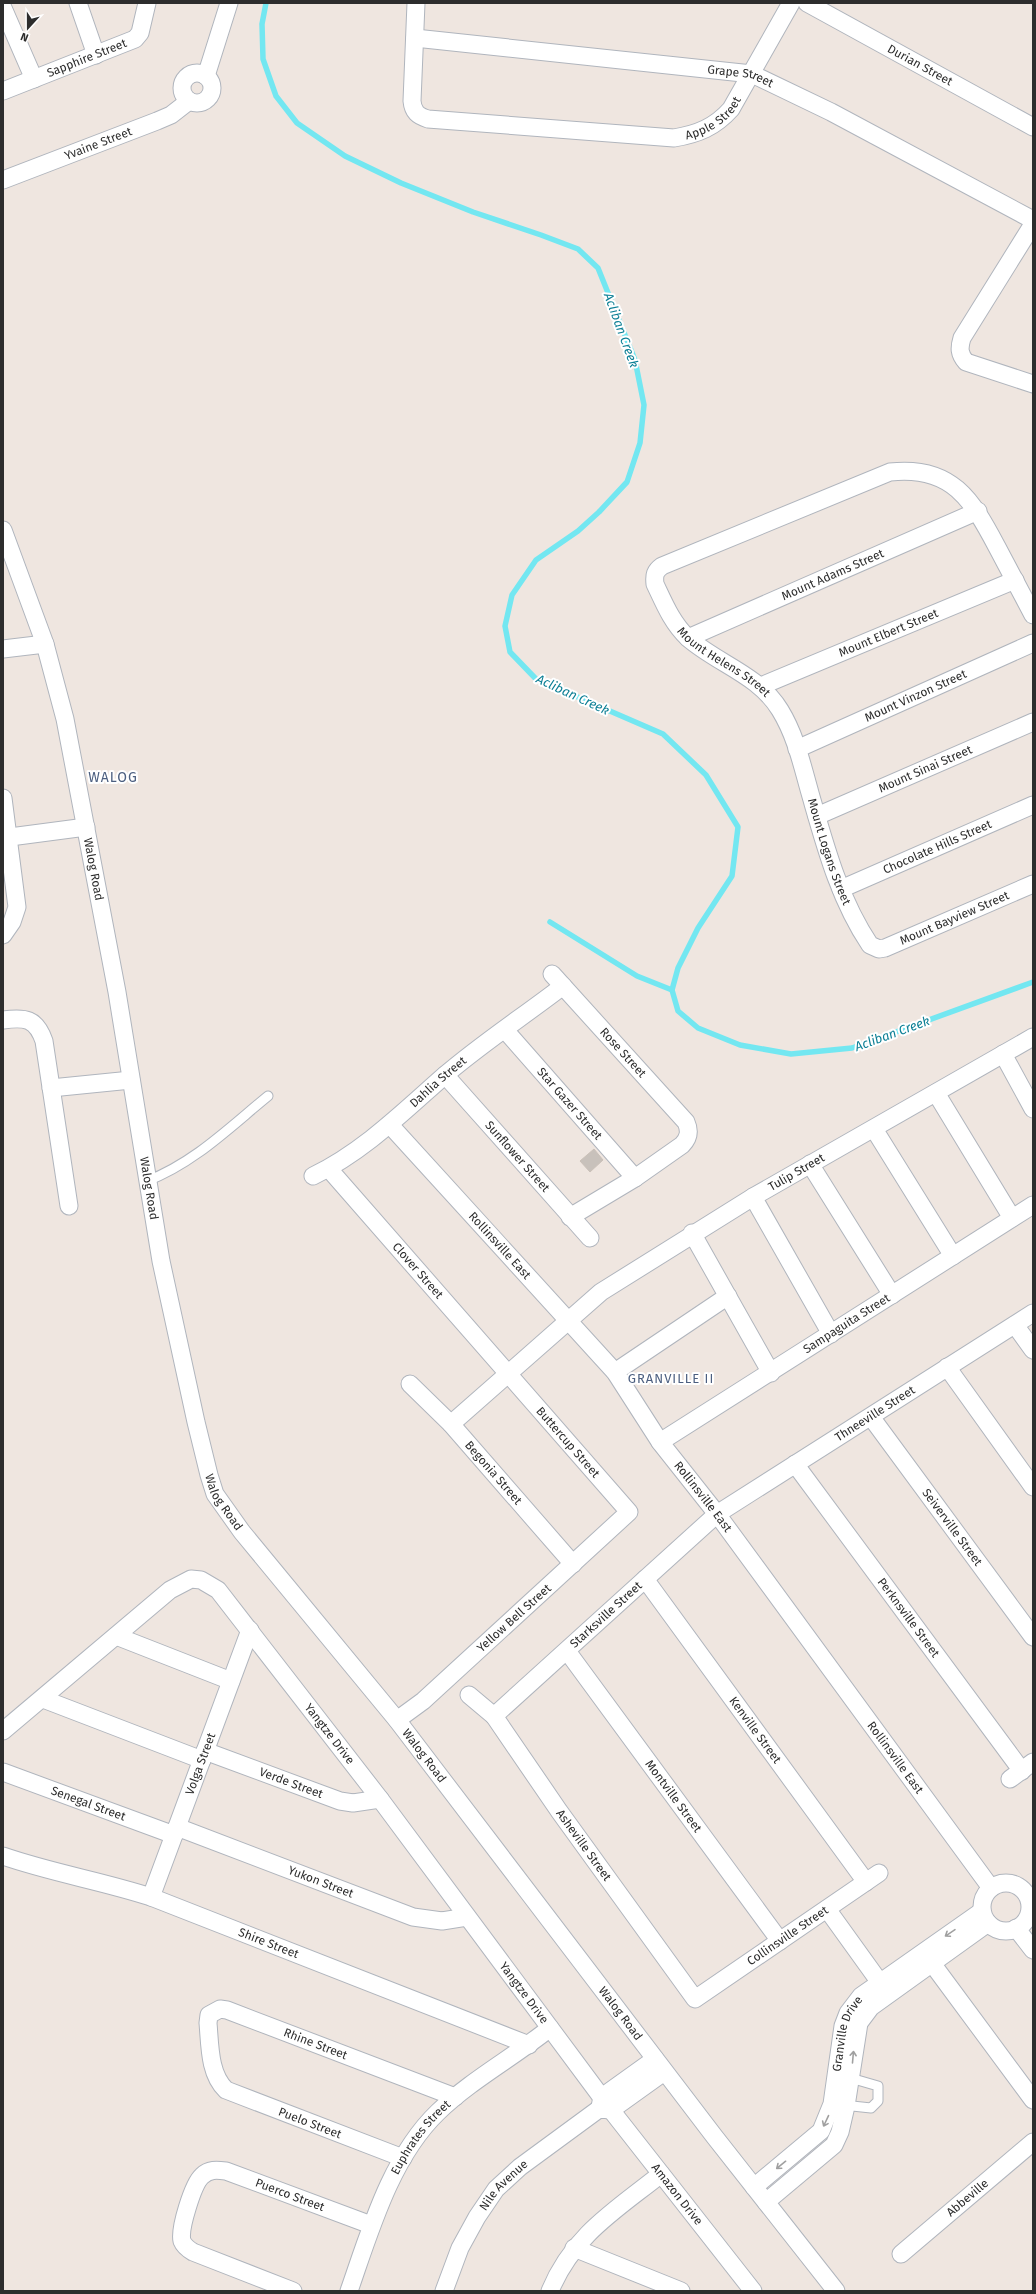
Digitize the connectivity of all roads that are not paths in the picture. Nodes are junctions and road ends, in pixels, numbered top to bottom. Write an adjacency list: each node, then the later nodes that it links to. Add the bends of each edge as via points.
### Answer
1 (147, 3): 9 (street, Sapphire Street, via 140,33 135,39)
2 (229, 3): 14 (street, Yvaine Street, via 206,76 196,73 186,77 182,87 189,101 171,115 157,121)
3 (416, 3): 8 (street)
4 (791, 3): 10 (street, Apple Street)
5 (807, 3): 13 (street, Durian Street)
6 (83, 4): 9 (street)
7 (3, 8): 11 (street)
8 (415, 38): 10 (street, Grape Street); 10 (street, Apple Street, via 412,101 415,112 428,119 674,138 706,130 720,121)
9 (96, 54): 11 (street, Sapphire Street)
10 (752, 74): 15 (street, Grape Street, via 832,112)
11 (34, 78): 12 (street, Sapphire Street)
12 (3, 91)
13 (1033, 128)
14 (3, 180)
15 (1033, 220)
16 (1033, 224): 17 (street, via 959,346 961,356 966,362)
17 (1031, 379)
18 (978, 511): 20 (street); 22 (street, Mount Adams Street); 22 (street, Mount Helens Street, via 961,492 936,477 921,472 890,472 662,566 655,572 655,584 677,627)
19 (3, 530): 24 (street, Walog Road)
20 (1015, 580): 21 (street); 26 (street, Mount Elbert Street)
21 (1033, 615)
22 (688, 638): 26 (street, Mount Helens Street)
23 (1033, 643): 28 (street, Mount Vinzon Street)
24 (45, 644): 25 (street); 32 (street, Walog Road, via 65,719)
25 (3, 649)
26 (761, 686): 28 (street, Mount Helens Street, via 781,712)
27 (1033, 722): 31 (street, Mount Sinai Street)
28 (798, 749): 31 (street, Mount Logans Street)
29 (3, 798): 33 (street)
30 (1033, 805): 35 (street, Chocolate Hills Street)
31 (816, 816): 35 (street, Mount Logans Street)
32 (86, 827): 33 (street); 45 (street, Walog Road)
33 (10, 837): 36 (street, via 17,907 12,922)
34 (1033, 884): 37 (street, Mount Bayview Street, via 885,948)
35 (841, 889): 37 (street, Mount Logans Street, via 867,941)
36 (3, 935)
37 (874, 948)
38 (552, 974): 39 (street, Rose Street)
39 (563, 986): 41 (street, Dahlia Street); 55 (street, Rose Street, via 686,1122 689,1129 682,1145)
40 (3, 1020): 46 (street, via 18,1018 31,1021 39,1027 44,1041)
41 (505, 1030): 44 (street, Dahlia Street); 55 (street, Star Gazer Street)
42 (1033, 1037): 43 (street, Tulip Street)
43 (1003, 1054): 47 (street, Tulip Street); 49 (street)
44 (445, 1075): 50 (street, Dahlia Street); 60 (street, Sunflower Street)
45 (131, 1080): 46 (street); 56 (street, Walog Road)
46 (51, 1088): 59 (street)
47 (936, 1093): 51 (street, Tulip Street); 61 (street)
48 (268, 1096): 56 (lane, via 192,1158)
49 (1033, 1108)
50 (390, 1125): 53 (street, Dahlia Street); 68 (street, Rollinsville East)
51 (874, 1129): 52 (street, Tulip Street); 64 (street)
52 (810, 1164): 57 (street, Tulip Street); 65 (street)
53 (329, 1169): 54 (street, Dahlia Street); 74 (street, Clover Street)
54 (313, 1176)
55 (635, 1178): 60 (street)
56 (147, 1181): 94 (street, Walog Road, via 203,1452 216,1494 242,1532)
57 (754, 1197): 62 (street, Tulip Street); 70 (street)
58 (1033, 1205): 61 (street, Sampaguita Street)
59 (69, 1206)
60 (570, 1216): 63 (street, Sunflower Street)
61 (1012, 1218): 64 (street, Sampaguita Street)
62 (692, 1233): 66 (street); 68 (street, Tulip Street, via 601,1292)
63 (590, 1238)
64 (953, 1256): 65 (street, Sampaguita Street)
65 (892, 1295): 70 (street, Sampaguita Street)
66 (728, 1296): 73 (street); 75 (street)
67 (1033, 1313): 69 (street, Thneeville Street)
68 (567, 1320): 73 (street, Rollinsville East); 74 (street, Tulip Street)
69 (1015, 1325): 71 (street); 72 (street, Thneeville Street)
70 (831, 1334): 75 (street, Sampaguita Street)
71 (1033, 1350)
72 (947, 1367): 77 (street, Thneeville Street); 81 (street)
73 (615, 1372): 79 (street, Rollinsville East)
74 (508, 1373): 78 (street, Tulip Street); 82 (street, Buttercup Street)
75 (771, 1373): 79 (street, Sampaguita Street)
76 (410, 1384): 78 (street, Begonia Street)
77 (871, 1417): 80 (street, Thneeville Street); 88 (street, Seiverville Street)
78 (451, 1424): 84 (street, Begonia Street)
79 (660, 1442): 83 (street, Rollinsville East)
80 (795, 1464): 83 (street, Thneeville Street); 97 (street, Perknsville Street)
81 (1033, 1487)
82 (629, 1512): 84 (street, Yellow Bell Street)
83 (717, 1514): 85 (street, Starksville Street); 103 (street, Rollinsville East)
84 (573, 1564): 94 (street, Yellow Bell Street, via 423,1701)
85 (645, 1579): 89 (street, Starksville Street); 102 (street, Kenville Street)
86 (250, 1630): 87 (street, Yangtze Drive, via 218,1590 201,1580 191,1579 170,1590); 90 (street, Volga Street); 99 (street, Yangtze Drive)
87 (116, 1636): 90 (street); 92 (street, Yangtze Drive)
88 (1033, 1637)
89 (567, 1651): 93 (street, Starksville Street); 110 (street, Montville Street)
90 (231, 1681): 96 (street, Volga Street)
91 (469, 1695): 93 (street, Asheville Street)
92 (43, 1699): 95 (street, Yangtze Drive); 96 (street, Verde Street)
93 (494, 1716): 114 (street, Asheville Street, via 559,1811)
94 (397, 1720): 118 (street, Walog Road)
95 (3, 1731)
96 (204, 1755): 99 (street, Verde Street, via 334,1799 353,1803); 100 (street, Volga Street)
97 (1022, 1771)
98 (3, 1772): 100 (street, Senegal Street)
99 (380, 1799): 107 (street, Yangtze Drive)
100 (176, 1831): 105 (street, Volga Street); 107 (street, Yukon Street, via 413,1917 442,1921)
101 (3, 1856): 105 (street, Shire Street, via 45,1870 97,1881)
102 (872, 1878): 106 (street, Collinsville Street)
103 (991, 1888): 104 (street, via 997,1884 1010,1883); 108 (street, via 983,1898)
104 (1030, 1892): 109 (street, via 1028,1913 1022,1924)
105 (151, 1897): 116 (street, Shire Street)
106 (827, 1909): 110 (street, Collinsville Street); 113 (street)
107 (467, 1917): 115 (street, Yangtze Drive)
108 (985, 1917): 109 (street, via 992,1927 1004,1930); 112 (street, Granville Drive); 113 (street, Granville Drive, one-way to 113)
109 (1016, 1928): 111 (street)
110 (780, 1941): 114 (street, Collinsville Street)
111 (1033, 1950)
112 (931, 1962): 113 (street, Granville Drive); 121 (street)
113 (883, 1988): 119 (street, Granville Drive, via 859,2023)
114 (695, 1998)
115 (550, 2028): 116 (street, Euphrates Street); 123 (street, Yangtze Drive)
116 (529, 2045): 120 (street, Euphrates Street)
117 (211, 2050): 120 (street, Rhine Street, via 208,2023 210,2016 220,2009); 125 (street, Puelo Street, via 219,2084 235,2094)
118 (659, 2065): 123 (street, Nile Avenue); 127 (street, Walog Road)
119 (844, 2076): 122 (street, Granville Drive); 122 (lane, via 878,2086 878,2101 871,2108)
120 (455, 2097): 125 (street, Euphrates Street, via 420,2132)
121 (1033, 2100)
122 (839, 2105): 127 (street, Granville Drive, one-way to 127, via 821,2131); 128 (street, Granville Drive, via 840,2132 834,2145)
123 (604, 2106): 126 (street, Amazon Drive); 134 (street, Nile Avenue, via 520,2167 496,2190 460,2248)
124 (1033, 2142): 131 (street, Abbeville)
125 (403, 2158): 129 (street, Euphrates Street)
126 (661, 2174): 130 (street, via 588,2232); 137 (street, Amazon Drive)
127 (754, 2187): 128 (street, Walog Road)
128 (766, 2202): 138 (street, Walog Road)
129 (371, 2225): 132 (street, Puerco Street, via 226,2171 208,2172 196,2182 182,2227 183,2242 192,2252); 133 (street, Euphrates Street)
130 (574, 2248): 135 (street); 136 (street)
131 (901, 2254)
132 (292, 2291)
133 (349, 2291)
134 (444, 2291)
135 (550, 2291)
136 (681, 2291)
137 (753, 2291)
138 (836, 2291)

